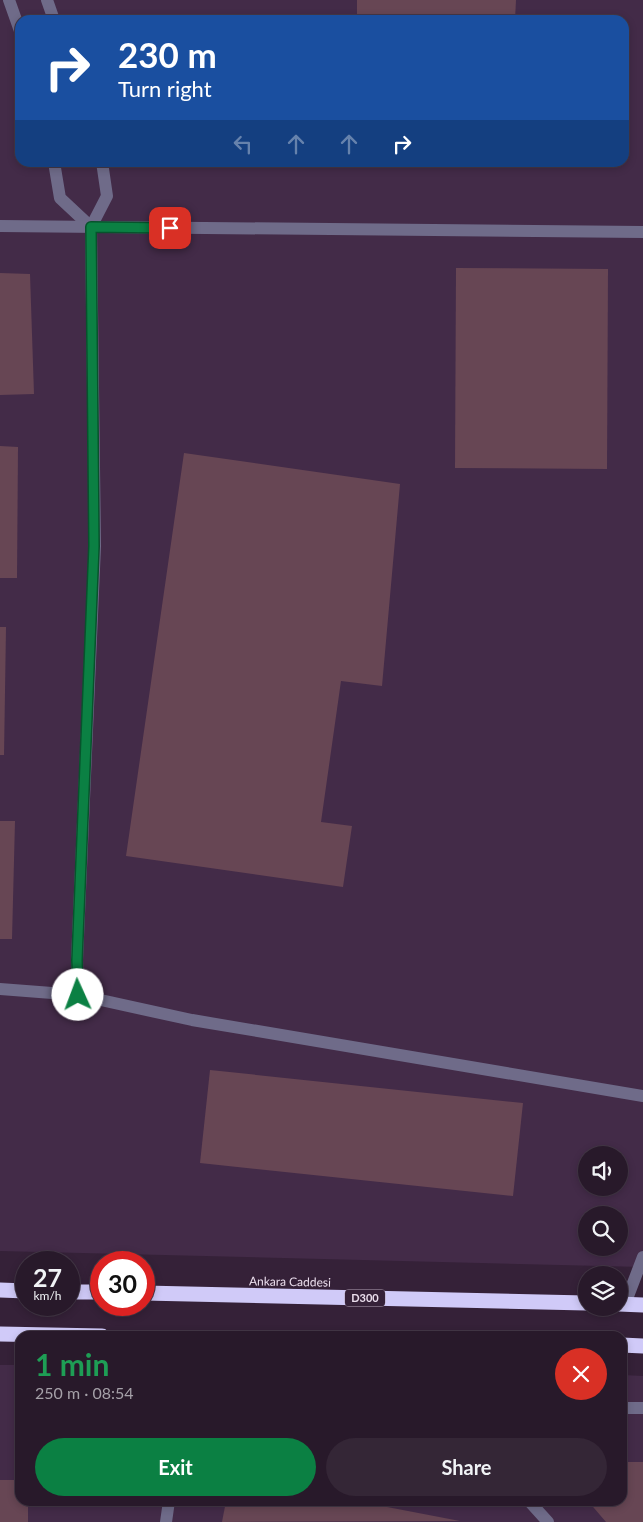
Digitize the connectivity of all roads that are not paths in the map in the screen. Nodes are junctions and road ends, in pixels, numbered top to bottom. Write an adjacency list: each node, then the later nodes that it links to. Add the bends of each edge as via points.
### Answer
1 (9, 0): 4 (street)
2 (47, 0): 3 (street)
3 (52, 15)
4 (15, 17)
5 (55, 167): 8 (street, via 60,198)
6 (103, 167): 8 (street, via 108,196)
7 (0, 226): 8 (street)
8 (91, 227): 9 (street); 11 (street, via 94,546)
9 (643, 232)
10 (0, 989): 11 (street)
11 (78, 995): 12 (street, via 192,1020)
12 (643, 1096)
13 (643, 1257): 16 (street)
14 (0, 1290): 15 (highway)
15 (15, 1291)
16 (628, 1291)
17 (155, 1293): 18 (highway, Ankara Caddesi / D300)
18 (578, 1303)
19 (628, 1304): 20 (highway)
20 (643, 1305)
21 (0, 1334): 22 (highway)
22 (15, 1334)
23 (627, 1345): 24 (highway)
24 (643, 1346)
25 (627, 1408): 26 (street)
26 (643, 1408)
27 (168, 1506): 29 (street)
28 (534, 1506): 30 (street)
29 (166, 1522)
30 (548, 1522)

